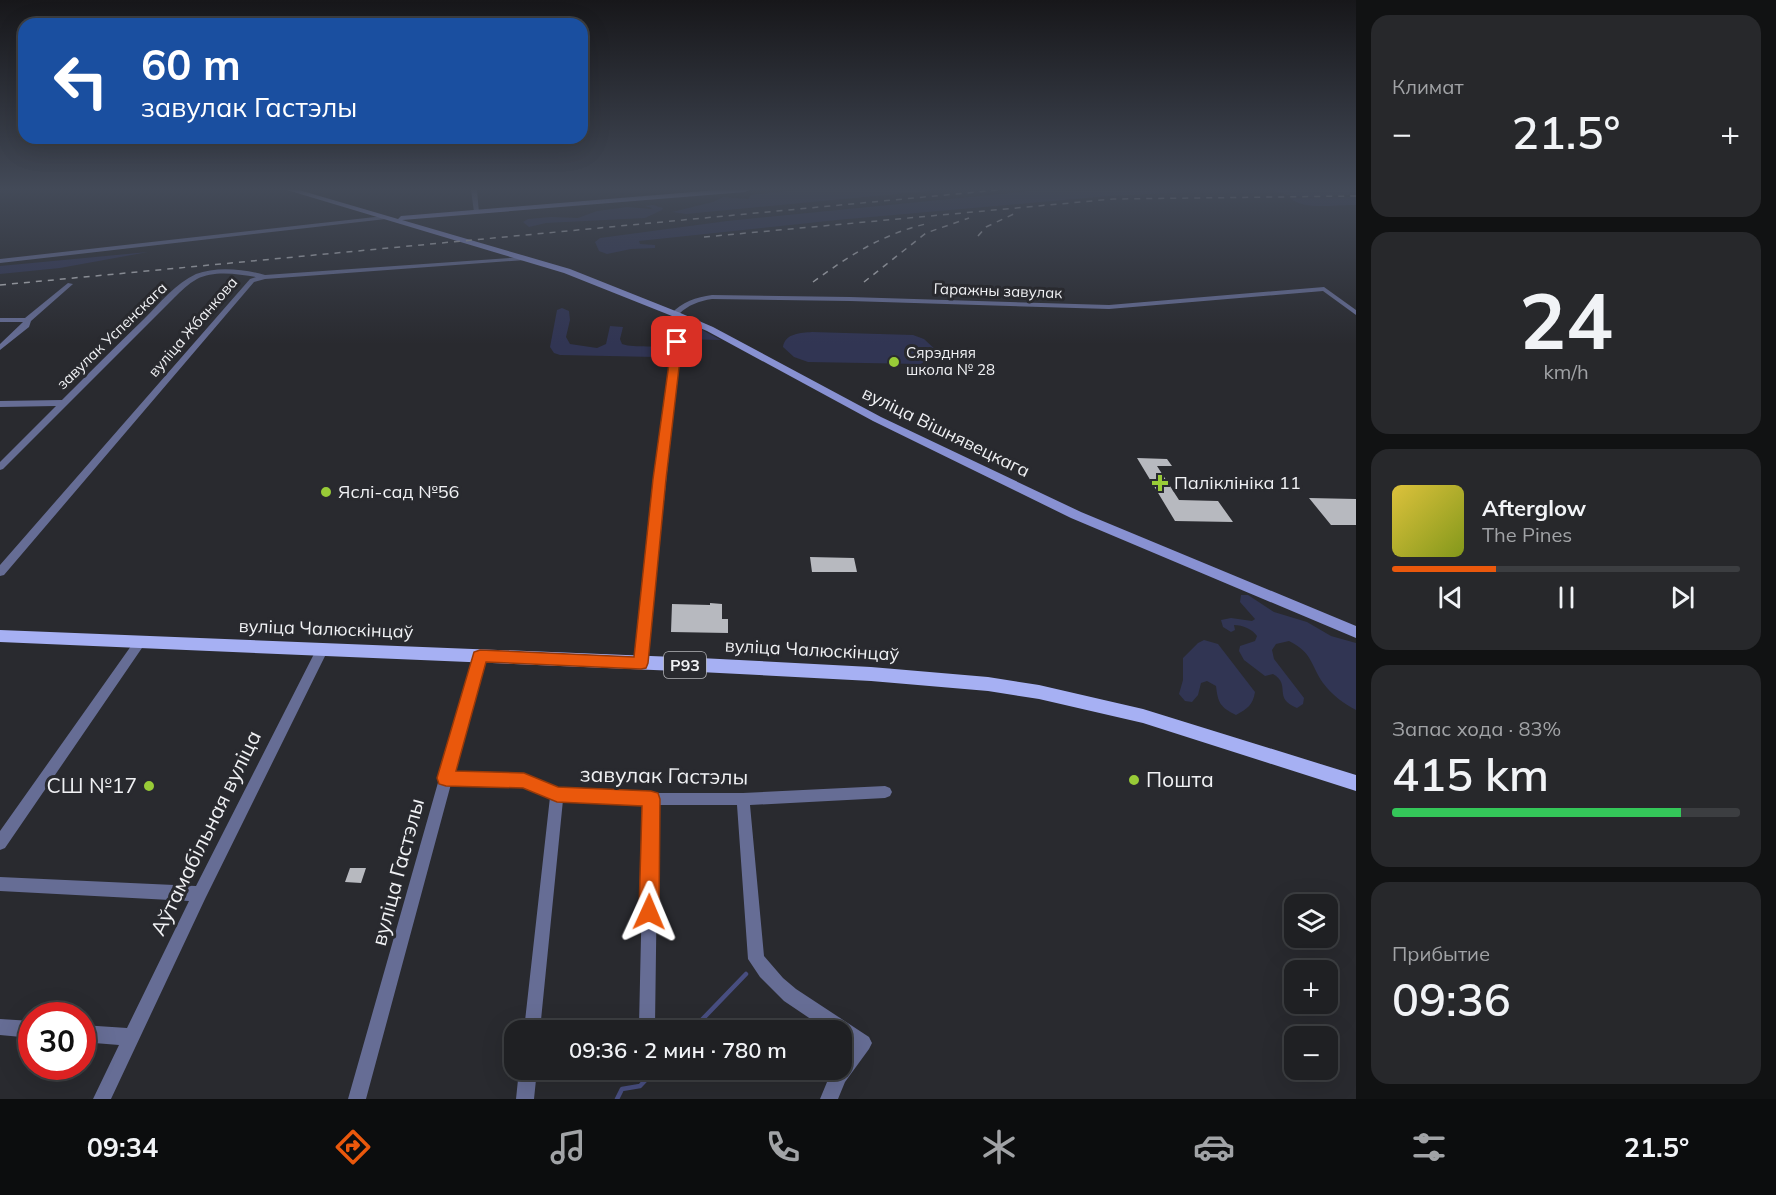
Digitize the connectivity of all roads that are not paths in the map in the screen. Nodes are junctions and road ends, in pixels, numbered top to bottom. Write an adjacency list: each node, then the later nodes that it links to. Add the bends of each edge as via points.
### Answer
1 (177, 241): 4 (street)
2 (473, 241): 3 (main road, вуліца Вішнявецкага)
3 (523, 259): 5 (street, вуліца Жбанкова); 8 (main road, вуліца Вішнявецкага, via 567,271)
4 (0, 261)
5 (265, 277): 12 (street, завулак Успенскага, via 249,273 202,274 191,280); 15 (street, вуліца Жбанкова, via 252,280)
6 (70, 284): 10 (street)
7 (1356, 313): 8 (street, Гаражны завулак, via 1324,289 1109,308 712,297 700,298 681,308)
8 (678, 315): 16 (main road, вуліца Вішнявецкага, via 991,475); 21 (street)
9 (0, 320): 10 (street)
10 (27, 320): 11 (street)
11 (0, 348)
12 (63, 403): 13 (street); 14 (street, завулак Успенскага)
13 (0, 404)
14 (0, 467)
15 (0, 572)
16 (1356, 632)
17 (0, 636): 18 (main road, вуліца Чалюскінцаў / Р93)
18 (140, 642): 19 (main road, вуліца Чалюскінцаў / Р93); 28 (street)
19 (322, 650): 20 (main road, вуліца Чалюскінцаў / Р93); 30 (street, Аўтамабільная вуліца)
20 (480, 656): 21 (main road, вуліца Чалюскінцаў / Р93); 22 (street, вуліца Гастэлы)
21 (641, 663): 23 (main road, вуліца Чалюскінцаў / Р93, via 906,676 1039,692 1143,716)
22 (446, 778): 25 (street, завулак Гастэлы, via 524,780); 39 (street, вуліца Гастэлы)
23 (1356, 783)
24 (885, 792): 27 (street, завулак Гастэлы)
25 (557, 794): 26 (street, завулак Гастэлы); 31 (street)
26 (651, 799): 27 (street, завулак Гастэлы); 32 (street)
27 (743, 799): 41 (street, via 756,959 765,972 816,1013 863,1043 838,1076)
28 (0, 843)
29 (0, 884): 30 (street)
30 (200, 894): 36 (street, Аўтамабільная вуліца)
31 (533, 1020)
32 (647, 1020)
33 (0, 1027): 34 (street)
34 (18, 1029)
35 (96, 1034): 36 (street)
36 (132, 1037): 38 (street, Аўтамабільная вуліца)
37 (527, 1080): 40 (street)
38 (102, 1099)
39 (357, 1099)
40 (525, 1099)
41 (829, 1099)

